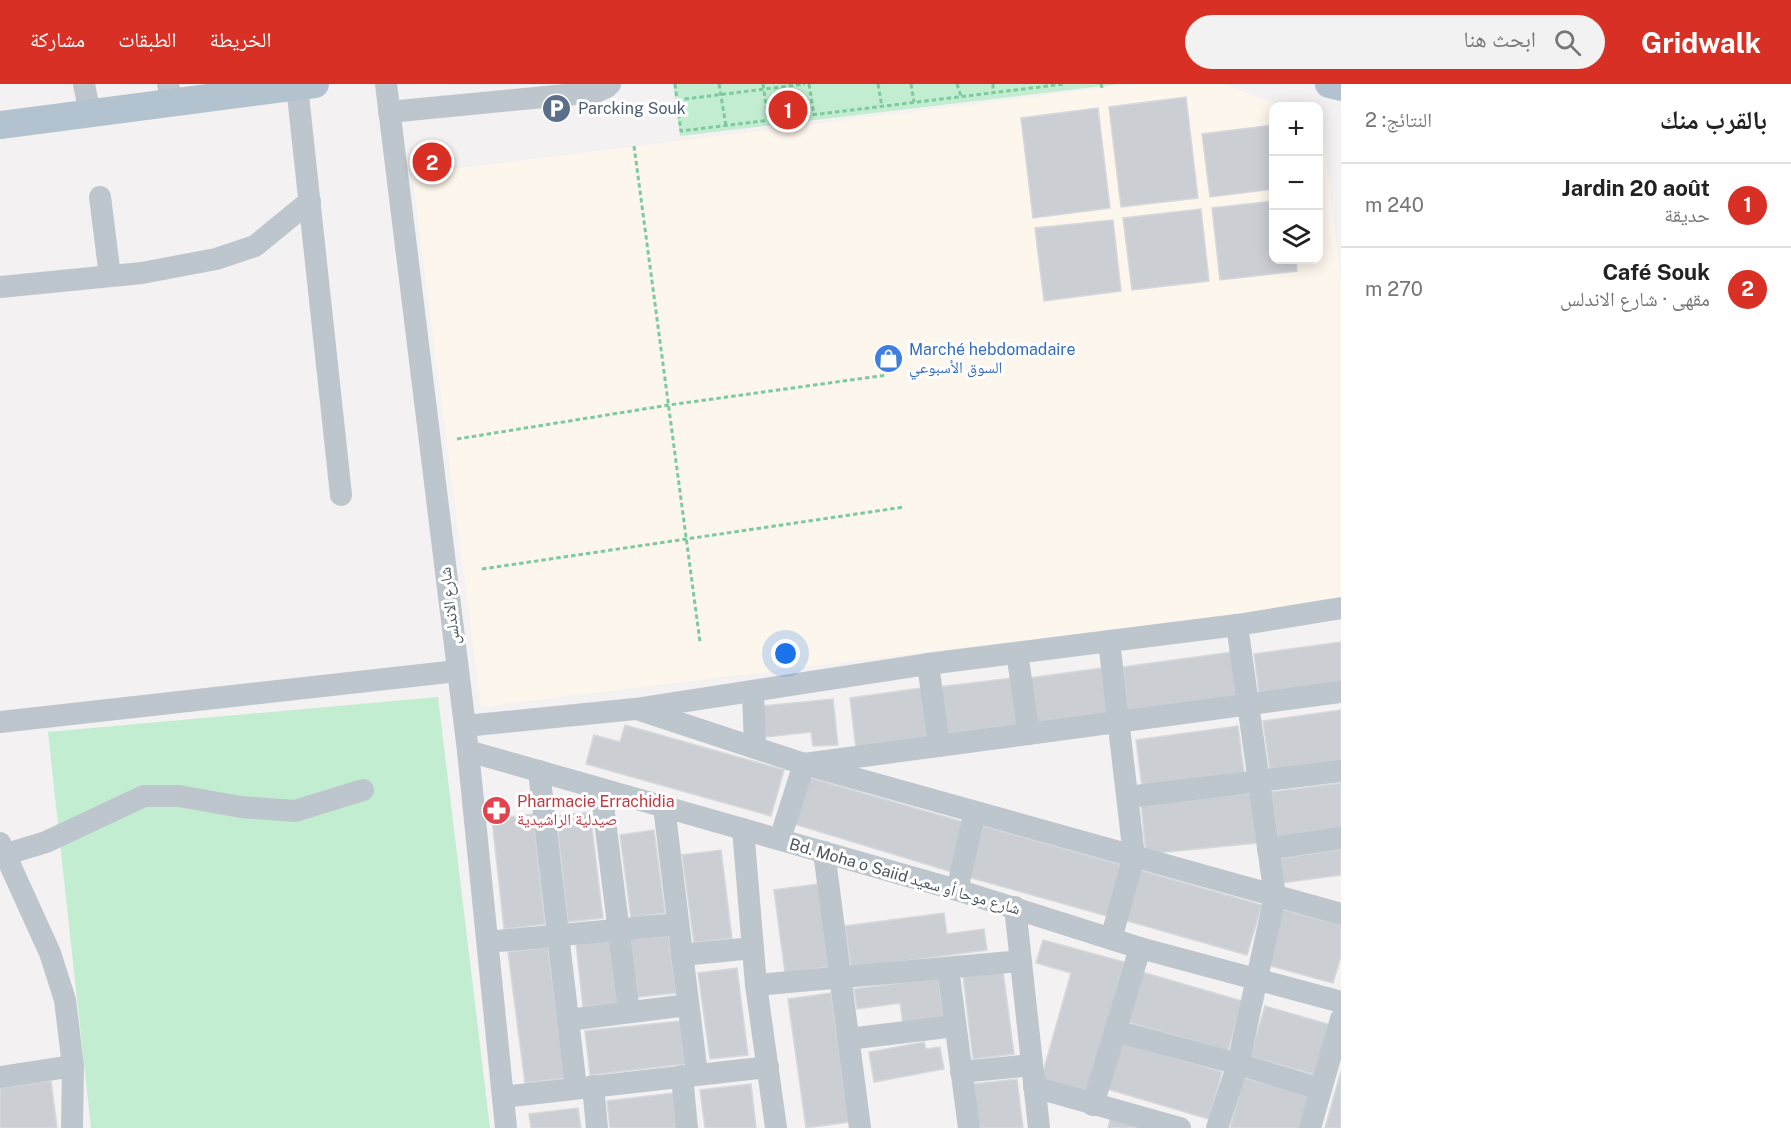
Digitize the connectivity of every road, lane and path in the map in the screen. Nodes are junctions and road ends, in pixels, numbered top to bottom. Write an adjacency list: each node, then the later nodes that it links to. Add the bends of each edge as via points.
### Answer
1 (84, 84): 28 (street)
2 (386, 84): 27 (street, شارع الاندلس)
3 (610, 84): 27 (street, via 596,92)
4 (675, 84): 24 (path)
5 (719, 84): 22 (path)
6 (763, 84): 19 (path)
7 (805, 84): 19 (path)
8 (809, 84): 29 (path)
9 (877, 84): 26 (path)
10 (911, 84): 25 (path)
11 (957, 84): 23 (path)
12 (993, 84): 20 (path)
13 (1064, 84): 16 (path)
14 (1329, 84): 18 (main road)
15 (306, 85): 17 (main road); 35 (street)
16 (1044, 85): 20 (path)
17 (260, 87): 21 (main road)
18 (1341, 87)
19 (764, 89): 22 (path); 30 (path)
20 (993, 92): 23 (path)
21 (170, 93): 28 (main road)
22 (721, 94): 24 (path); 32 (path)
23 (961, 96): 25 (path)
24 (677, 100): 32 (path, via 681,131)
25 (914, 102): 26 (path)
26 (882, 106): 29 (path)
27 (389, 112): 51 (street, شارع الاندلس)
28 (90, 114): 31 (main road)
29 (814, 115): 30 (path)
30 (768, 120): 32 (path)
31 (0, 125)
32 (726, 126)
33 (634, 146): 39 (path)
34 (100, 197): 36 (street)
35 (310, 201): 36 (street, via 255,246 216,259); 41 (street)
36 (110, 276): 37 (street)
37 (0, 287)
38 (886, 375): 39 (path)
39 (669, 405): 40 (path); 43 (path)
40 (457, 439)
41 (341, 495)
42 (904, 507): 43 (path)
43 (687, 539): 44 (path); 48 (path)
44 (482, 568)
45 (1341, 609): 46 (street)
46 (1237, 625): 47 (street); 54 (street)
47 (1109, 641): 49 (street); 57 (street)
48 (700, 642)
49 (1017, 653): 50 (street); 59 (street)
50 (928, 664): 52 (street); 60 (street)
51 (457, 671): 56 (street); 58 (street, شارع الاندلس)
52 (753, 691): 55 (street); 61 (street)
53 (1341, 692): 54 (street)
54 (1248, 704): 57 (street); 66 (street)
55 (635, 709): 58 (street); 61 (street)
56 (0, 722)
57 (1119, 722): 59 (street); 69 (street)
58 (465, 726): 62 (street, شارع الاندلس)
59 (1029, 734): 60 (street)
60 (939, 746): 63 (street)
61 (755, 748): 63 (street)
62 (468, 751): 64 (street, Bd. Moha o Saiid شارع موحا أو سعيد); 87 (street, شارع الاندلس)
63 (804, 764): 71 (street); 74 (street)
64 (538, 771): 67 (street, Bd. Moha o Saiid شارع موحا أو سعيد); 85 (street)
65 (1341, 771): 66 (street)
66 (1258, 781): 69 (street); 75 (street)
67 (601, 789): 70 (street, Bd. Moha o Saiid شارع موحا أو سعيد); 84 (street)
68 (363, 790): 76 (street, via 296,811 241,807 179,796 144,796 45,842)
69 (1128, 797): 78 (street)
70 (664, 807): 72 (street, Bd. Moha o Saiid شارع موحا أو سعيد); 83 (street)
71 (975, 812): 78 (street); 79 (street)
72 (743, 829): 74 (street, Bd. Moha o Saiid شارع موحا أو سعيد); 88 (street)
73 (1341, 838): 75 (street)
74 (780, 839): 77 (street, Bd. Moha o Saiid شارع موحا أو سعيد)
75 (1268, 849): 80 (street)
76 (2, 851): 105 (street, via 50,952 65,1000)
77 (824, 852): 79 (street, Bd. Moha o Saiid شارع موحا أو سعيد); 93 (street)
78 (1134, 856): 80 (street); 86 (street)
79 (957, 890): 81 (street, Bd. Moha o Saiid شارع موحا أو سعيد)
80 (1275, 897): 82 (street); 94 (street)
81 (1015, 907): 86 (street, Bd. Moha o Saiid شارع موحا أو سعيد); 91 (street)
82 (1341, 914)
83 (678, 924): 84 (street); 90 (street)
84 (619, 929): 85 (street); 98 (street)
85 (558, 935): 87 (street); 100 (street)
86 (1111, 939): 89 (street, Bd. Moha o Saiid شارع موحا أو سعيد)
87 (488, 942): 113 (street, شارع الاندلس)
88 (753, 948): 90 (street); 95 (street)
89 (1140, 948): 94 (street, Bd. Moha o Saiid شارع موحا أو سعيد); 102 (street)
90 (682, 955): 97 (street)
91 (1021, 961): 92 (street); 109 (street)
92 (948, 968): 93 (street); 101 (street)
93 (840, 977): 95 (street); 103 (street)
94 (1257, 978): 96 (street, Bd. Moha o Saiid شارع موحا أو سعيد); 104 (street)
95 (756, 985): 106 (street)
96 (1341, 1002)
97 (688, 1005): 98 (street); 108 (street)
98 (629, 1012): 100 (street)
99 (1341, 1019): 112 (street)
100 (568, 1020): 111 (street)
101 (955, 1026): 103 (street); 107 (street)
102 (1116, 1031): 104 (street); 114 (street)
103 (848, 1039): 120 (street)
104 (1238, 1064): 112 (street); 124 (street)
105 (73, 1066): 110 (street); 115 (street)
106 (768, 1067): 108 (street); 119 (street)
107 (962, 1072): 109 (street); 121 (street)
108 (689, 1075): 111 (street); 118 (street)
109 (1033, 1076): 114 (street); 122 (street)
110 (0, 1077)
111 (585, 1087): 113 (street); 117 (street)
112 (1321, 1089): 125 (street)
113 (503, 1097): 116 (street, شارع الاندلس)
114 (1093, 1105): 123 (street)
115 (72, 1128)
116 (506, 1128)
117 (597, 1128)
118 (687, 1128)
119 (776, 1128)
120 (860, 1128)
121 (969, 1128)
122 (1039, 1128)
123 (1180, 1128)
124 (1217, 1128)
125 (1310, 1128)

